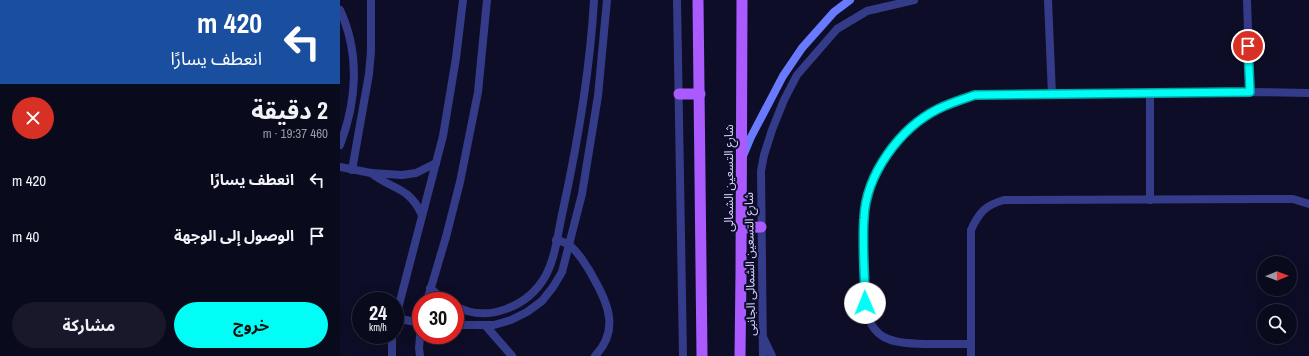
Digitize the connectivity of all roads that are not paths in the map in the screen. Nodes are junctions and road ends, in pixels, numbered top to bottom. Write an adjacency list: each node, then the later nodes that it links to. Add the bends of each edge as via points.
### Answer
1 (370, 0): 26 (street, via 369,74)
2 (463, 0): 24 (street, via 450,97)
3 (487, 0): 35 (street, via 478,92 460,182)
4 (594, 0): 33 (street, via 585,95)
5 (607, 0): 34 (street, via 598,96 582,194)
6 (677, 0): 19 (street)
7 (698, 0): 20 (main road)
8 (742, 0): 23 (main road, شارع التسعين الشمالى)
9 (838, 0): 15 (main road)
10 (850, 0): 15 (main road)
11 (914, 0): 31 (street, شارع التسعين الشمالى الجانبى, via 867,11 838,29 797,75 784,100 764,155 761,171)
12 (1048, 0): 21 (street)
13 (1247, 0): 16 (street)
14 (340, 10): 22 (street, via 352,46 355,72 350,109)
15 (834, 12): 23 (main road, via 802,48 784,76)
16 (1250, 92): 17 (street); 18 (street)
17 (1150, 93): 21 (street); 28 (street)
18 (1309, 93)
19 (678, 94): 20 (main road); 50 (street)
20 (700, 94): 51 (main road)
21 (1052, 95): 45 (street, via 975,95 938,109 902,136 877,171 868,193 864,216 865,295 867,315 872,327 881,336 904,344)
22 (340, 144)
23 (742, 158): 32 (main road, شارع التسعين الشمالى)
24 (436, 163): 27 (street, via 409,174); 30 (street)
25 (340, 167): 26 (street)
26 (352, 170): 27 (street)
27 (371, 173): 30 (street, via 404,191 415,202)
28 (1150, 200): 29 (street, via 1293,199); 45 (street, via 1004,200 987,207 976,219 971,230)
29 (1309, 204)
30 (422, 215): 36 (street)
31 (761, 227): 32 (main road); 42 (street, شارع التسعين الشمالى الجانبى)
32 (742, 228): 52 (main road, شارع التسعين الشمالى)
33 (556, 240): 34 (street); 39 (street, via 546,274 536,289 523,301 510,308 493,312)
34 (569, 245): 41 (street, via 562,272 542,301 511,320); 49 (street, via 592,275 608,306 607,335)
35 (430, 288): 37 (street); 38 (street)
36 (402, 292)
37 (429, 292)
38 (435, 292)
39 (464, 309)
40 (464, 325): 41 (street)
41 (485, 325): 48 (street)
42 (762, 335): 53 (street, شارع التسعين الشمالى الجانبى); 54 (street)
43 (392, 344): 46 (street)
44 (421, 344): 47 (street)
45 (971, 344): 55 (street)
46 (392, 356)
47 (420, 356)
48 (512, 356)
49 (595, 356)
50 (683, 356)
51 (702, 356)
52 (740, 356)
53 (763, 356)
54 (772, 356)
55 (971, 356)

